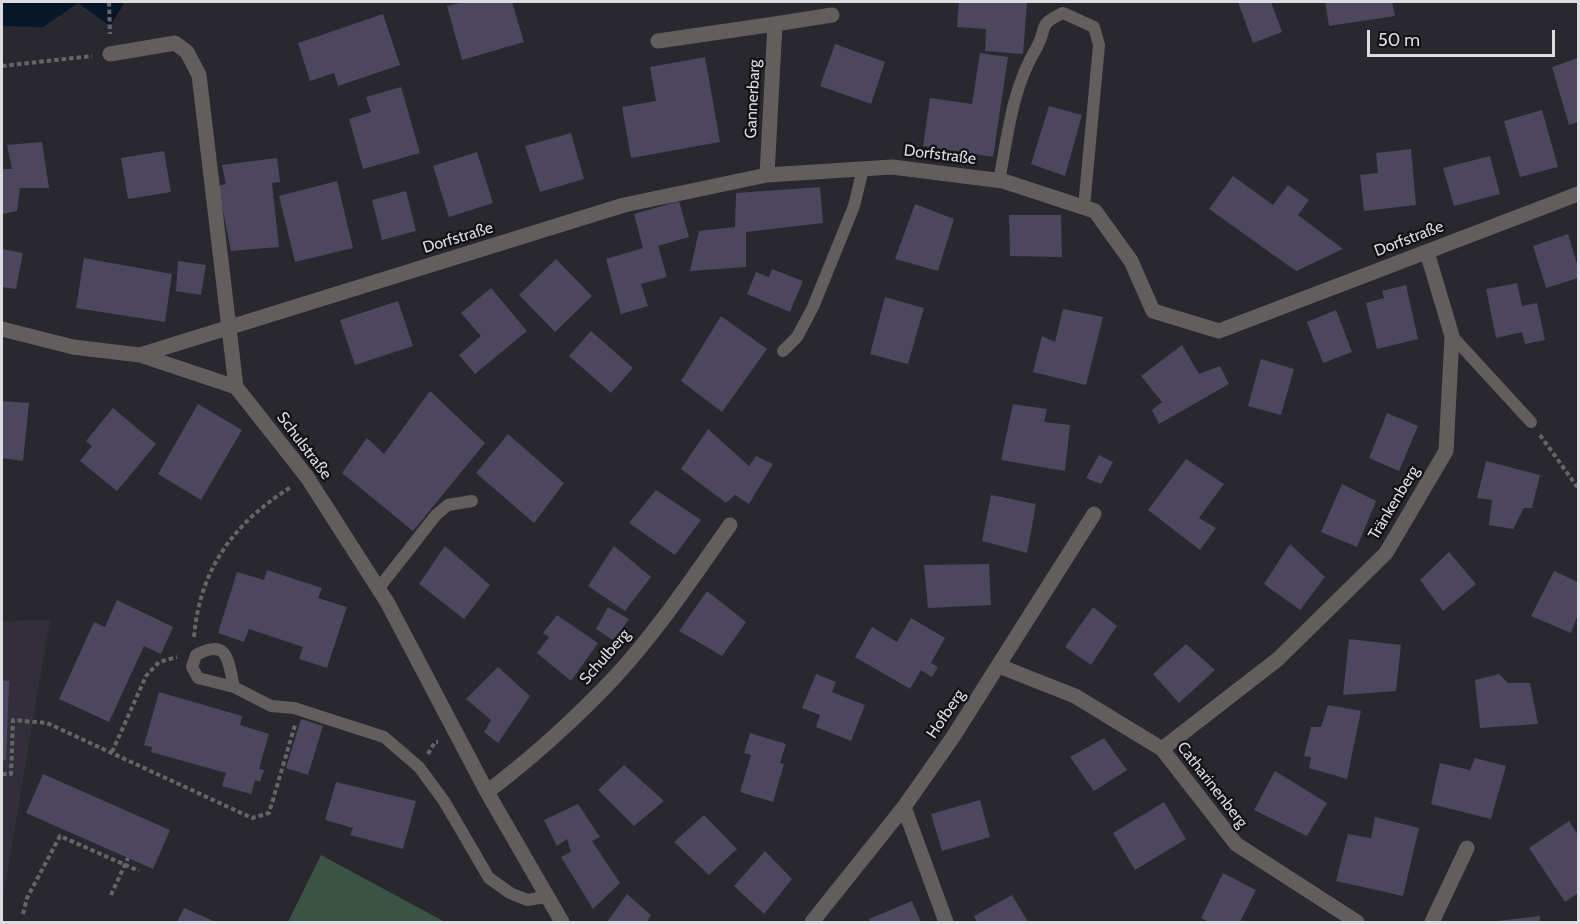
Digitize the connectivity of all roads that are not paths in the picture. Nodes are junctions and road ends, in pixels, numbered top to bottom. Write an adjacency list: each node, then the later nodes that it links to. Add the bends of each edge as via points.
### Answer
1 (832, 15): 2 (street)
2 (775, 24): 3 (street); 6 (street, Gannerbarg)
3 (658, 41)
4 (110, 54): 11 (street, via 175,42 187,52 200,75)
5 (863, 169): 6 (street, Dorfstraße); 7 (street, Dorfstraße, via 892,167); 14 (lane, via 854,207 813,307 797,337)
6 (767, 175): 11 (street, Dorfstraße, via 624,205)
7 (999, 181): 9 (street, Dorfstraße); 9 (lane, via 1017,86 1038,45 1041,30 1048,20 1063,14 1094,27 1100,45)
8 (1578, 194): 10 (street, Dorfstraße)
9 (1084, 207): 10 (street, Dorfstraße, via 1095,211 1131,261 1154,310 1219,331)
10 (1427, 252): 13 (street, Tränkenberg)
11 (228, 328): 15 (street, Dorfstraße); 16 (street)
12 (2, 329): 15 (street, via 73,347)
13 (1452, 336): 17 (lane); 24 (street, Tränkenberg, via 1446,451 1386,553 1278,659)
14 (783, 351)
15 (140, 356): 16 (street)
16 (236, 387): 21 (street, Schulstraße, via 307,477)
17 (1531, 422)
18 (472, 501): 21 (lane, via 448,505 436,515)
19 (1094, 514): 22 (street, Hofberg)
20 (730, 525): 25 (street, Schulberg, via 679,597 614,677 533,757)
21 (378, 589): 25 (street, Schulstraße)
22 (999, 666): 24 (street, Catharinenberg, via 1075,696); 26 (street, Hofberg)
23 (234, 687): 23 (lane, via 229,657 221,650 208,648 196,655 192,667 198,678); 28 (lane, via 271,706 300,710 384,737 419,767 444,801 489,878 527,900)
24 (1162, 749): 32 (street, Catharinenberg, via 1236,844)
25 (487, 792): 28 (street, Schulstraße)
26 (904, 807): 30 (street, Hofberg); 31 (street)
27 (1467, 848): 33 (street)
28 (546, 897): 29 (street, Schulstraße)
29 (562, 922)
30 (812, 922)
31 (946, 922)
32 (1357, 922)
33 (1432, 922)

